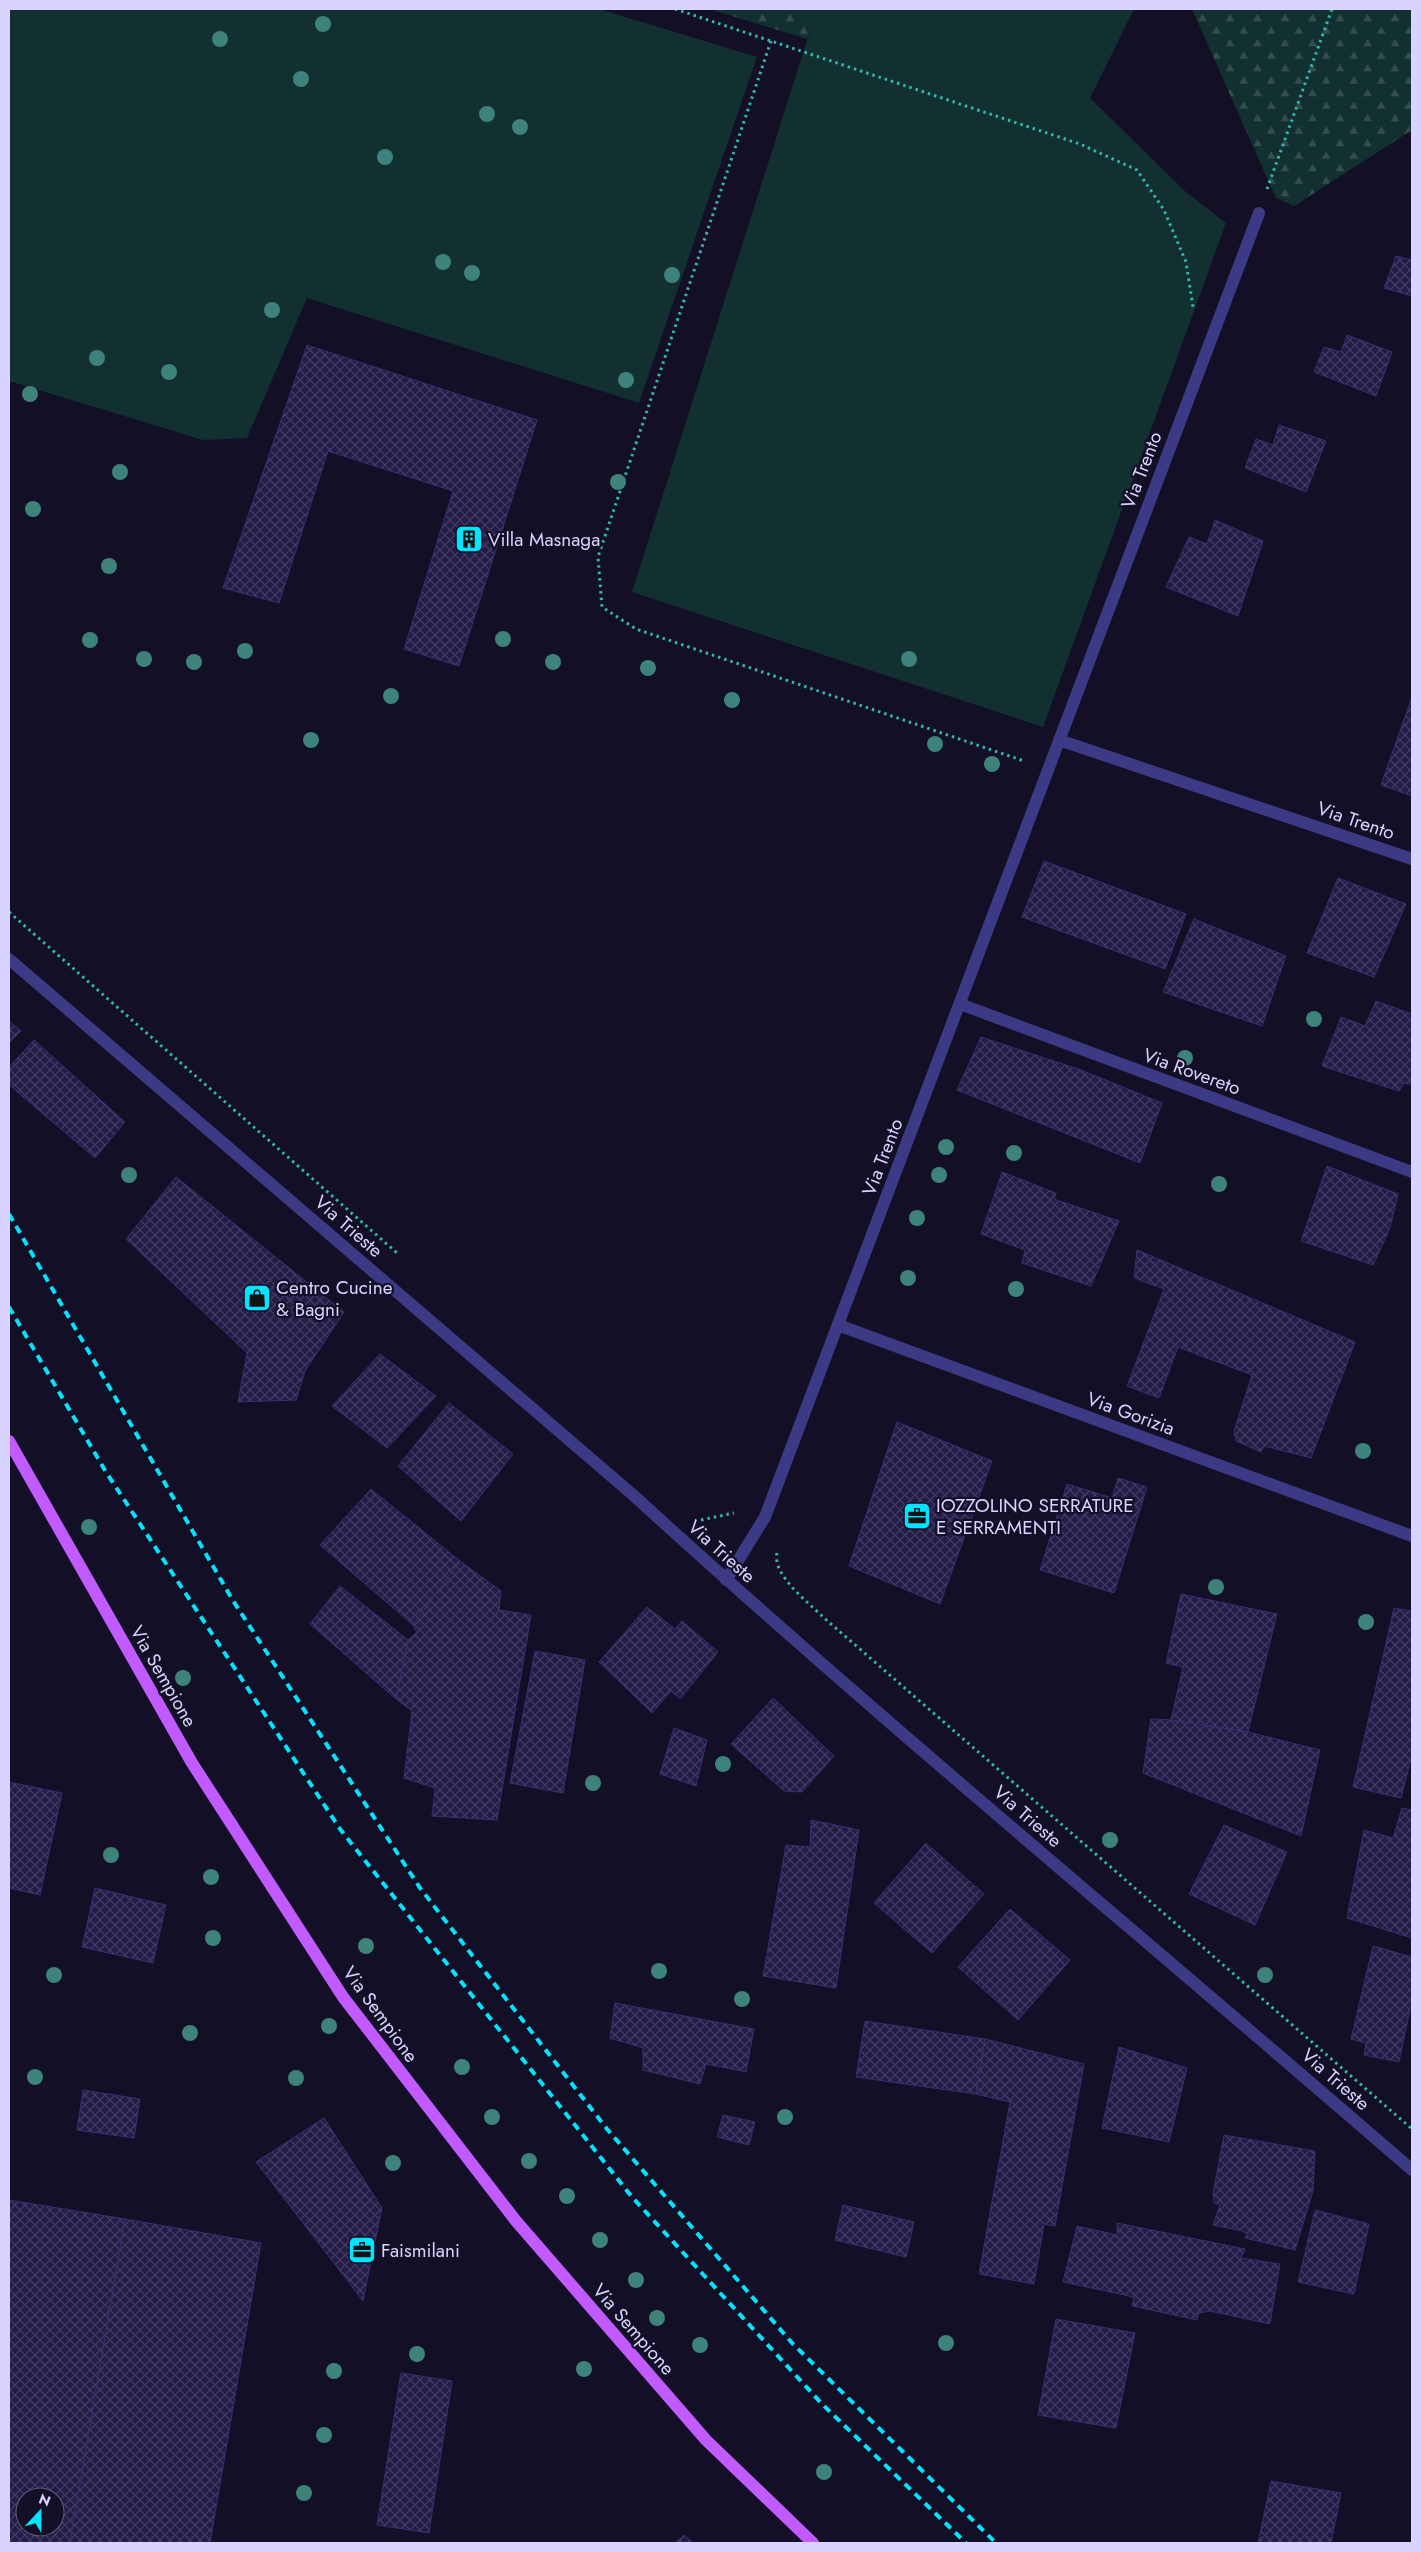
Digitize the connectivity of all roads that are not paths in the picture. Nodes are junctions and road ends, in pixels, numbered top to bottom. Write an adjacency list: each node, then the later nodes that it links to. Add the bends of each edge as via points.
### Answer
1 (1258, 213): 2 (street, Via Trento)
2 (1059, 740): 3 (street, Via Trento); 5 (street, Via Trento)
3 (1412, 859)
4 (9, 958): 10 (street, Via Trieste, via 632,1494)
5 (960, 1004): 6 (street, Via Rovereto); 7 (street, Via Trento)
6 (1412, 1172)
7 (838, 1325): 9 (street, Via Gorizia); 10 (street, Via Trento, via 765,1517)
8 (9, 1441): 12 (main road, Via Sempione, via 192,1763 343,1997 516,2222 706,2440)
9 (1412, 1536)
10 (726, 1580): 11 (street, Via Trieste)
11 (1412, 2170)
12 (813, 2543)

